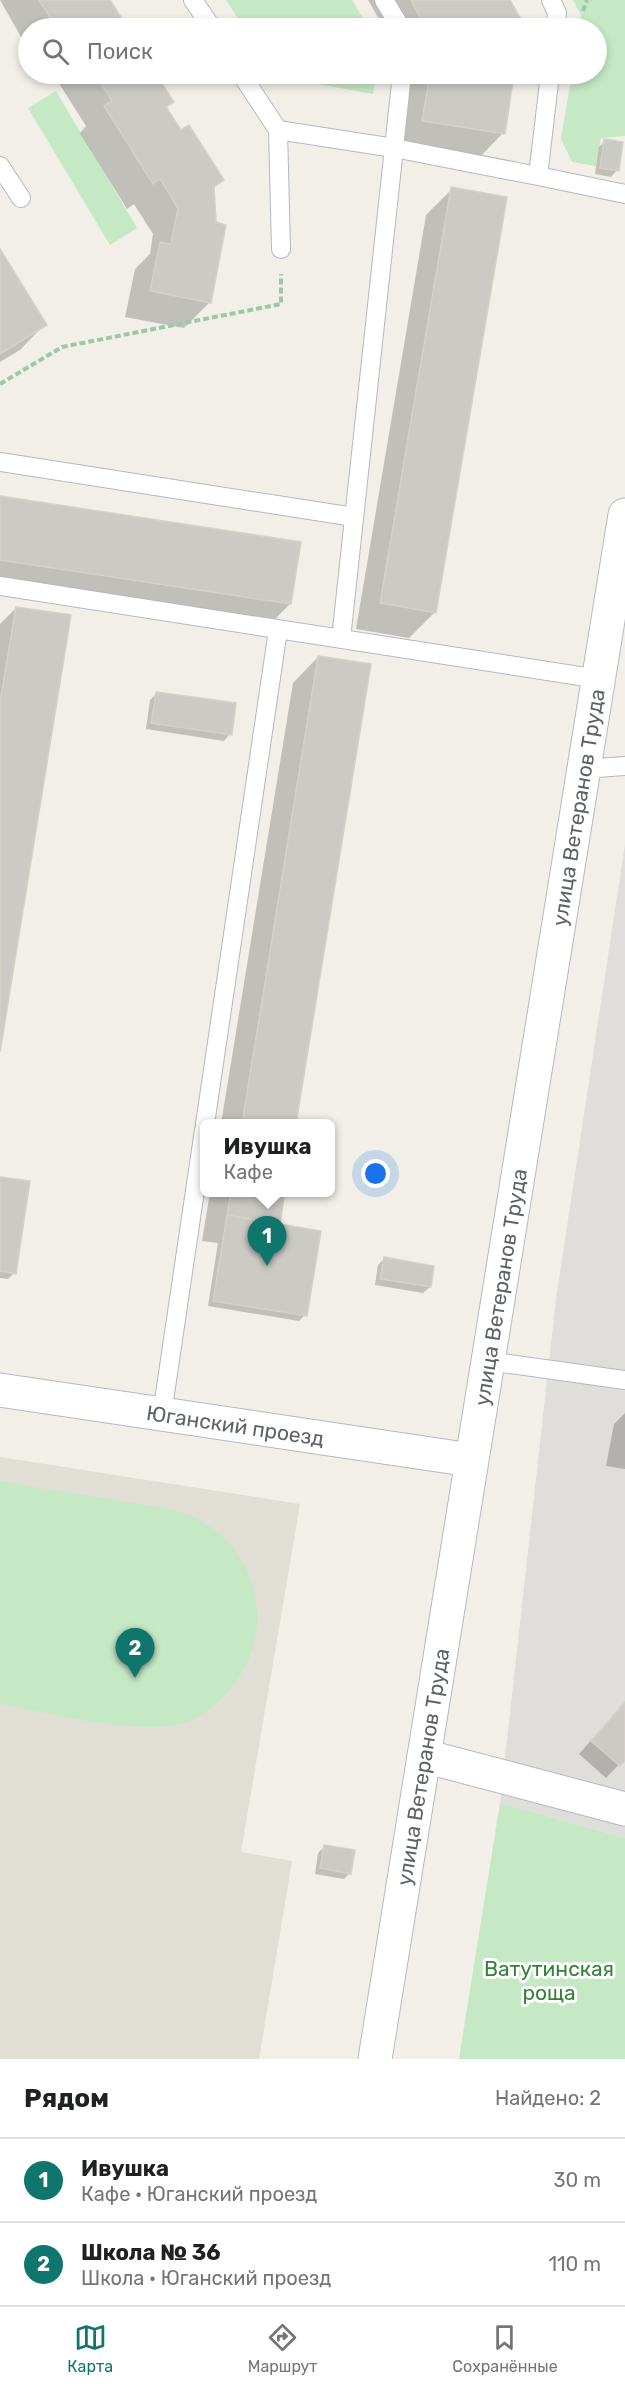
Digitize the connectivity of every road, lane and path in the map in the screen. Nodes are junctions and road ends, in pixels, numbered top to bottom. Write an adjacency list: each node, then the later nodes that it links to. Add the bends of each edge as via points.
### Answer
1 (193, 0): 4 (lane)
2 (384, 0): 5 (lane)
3 (550, 0): 6 (lane)
4 (205, 18)
5 (395, 18)
6 (556, 18)
7 (248, 84): 10 (lane)
8 (401, 84): 11 (lane)
9 (549, 84): 13 (lane)
10 (278, 130): 11 (lane); 16 (lane)
11 (394, 148): 13 (lane); 20 (lane)
12 (0, 165): 15 (lane)
13 (538, 176): 14 (lane)
14 (625, 194)
15 (21, 198)
16 (281, 249): 17 (path, via 281,304 62,347)
17 (0, 384)
18 (0, 462): 20 (lane)
19 (625, 515): 24 (main road, улица Ветеранов Труда)
20 (354, 517): 23 (lane)
21 (0, 586): 22 (lane)
22 (278, 630): 23 (lane); 27 (lane)
23 (341, 639): 24 (lane)
24 (598, 679): 26 (main road, улица Ветеранов Труда)
25 (625, 766): 26 (lane)
26 (584, 769): 29 (main road, улица Ветеранов Труда)
27 (206, 1119)
28 (200, 1157): 32 (lane)
29 (488, 1361): 30 (lane); 33 (main road, улица Ветеранов Труда)
30 (625, 1380)
31 (0, 1390): 32 (main road, Юганский проезд)
32 (162, 1414): 33 (main road, Юганский проезд)
33 (471, 1460): 34 (main road, улица Ветеранов Труда)
34 (424, 1756): 35 (main road); 36 (main road, улица Ветеранов Труда)
35 (625, 1809)
36 (375, 2059)

